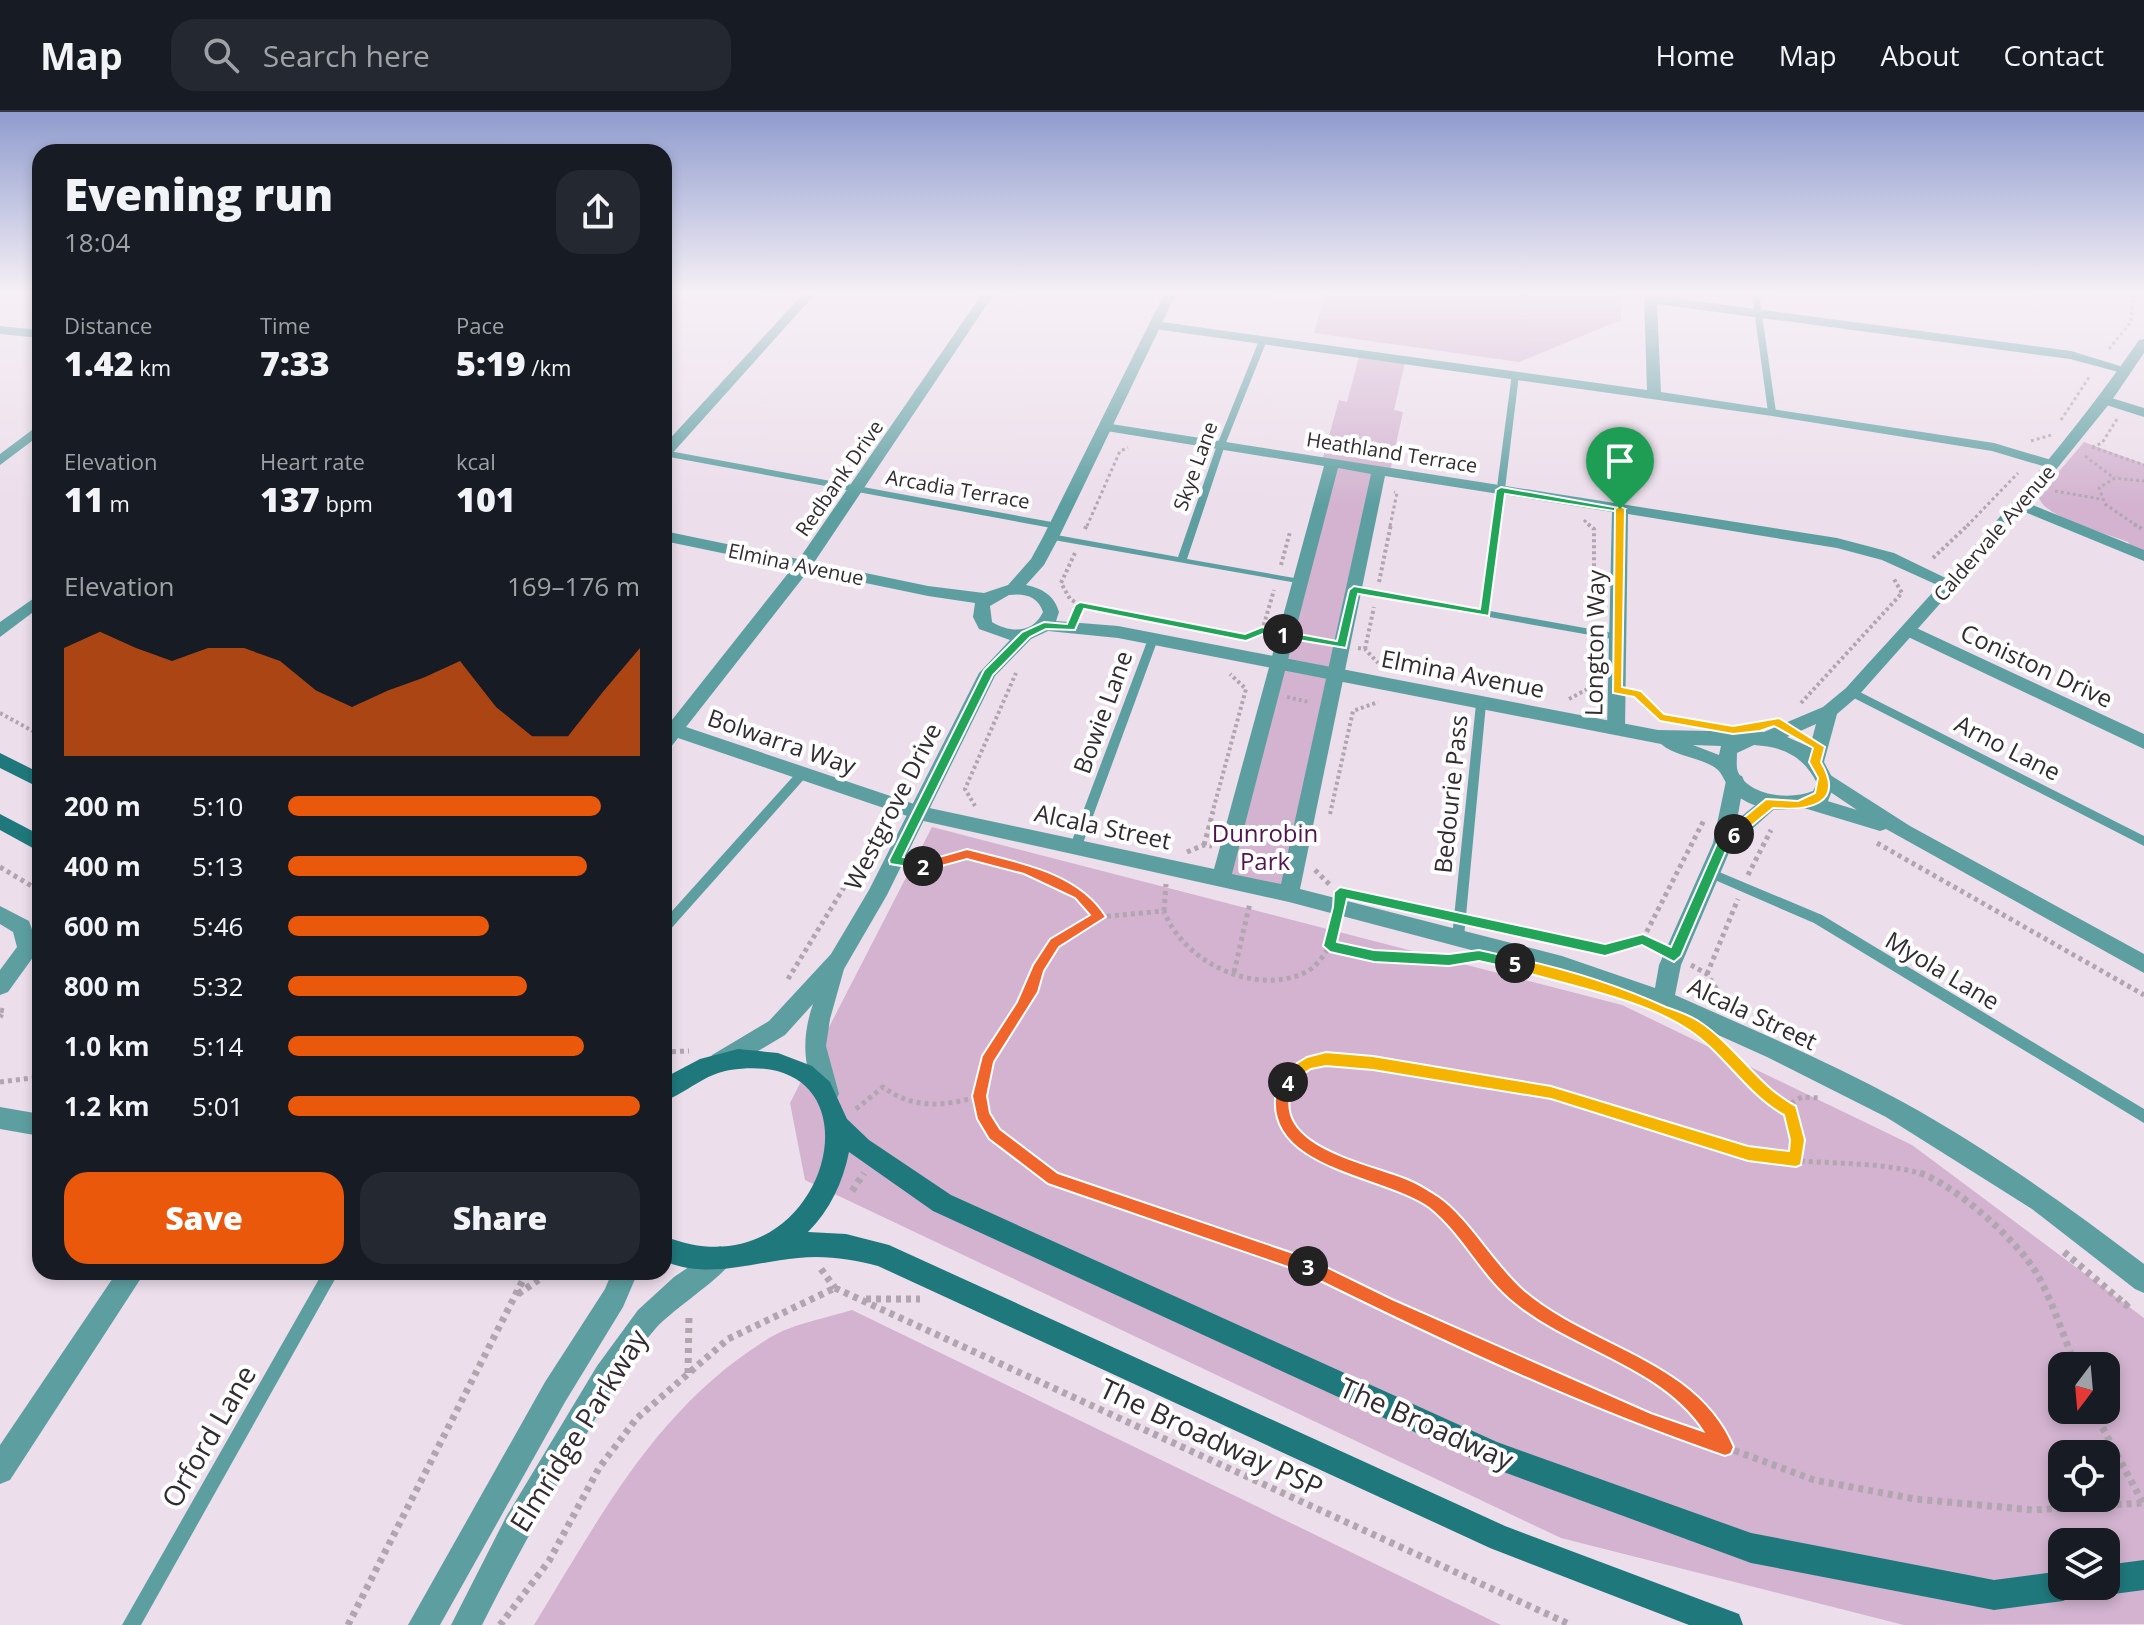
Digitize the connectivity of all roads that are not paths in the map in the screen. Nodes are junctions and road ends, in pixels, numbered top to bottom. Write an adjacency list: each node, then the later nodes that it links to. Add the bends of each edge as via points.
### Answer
1 (745, 365): 18 (street)
2 (941, 365): 25 (street, Redbank Drive)
3 (1136, 365): 16 (street)
4 (1253, 365): 19 (lane, Skye Lane)
5 (1440, 365): 11 (street)
6 (1653, 365): 12 (street)
7 (1765, 365): 14 (lane)
8 (2107, 365): 10 (street)
9 (2130, 365): 10 (street, Caldervale Avenue)
10 (2126, 370): 13 (street, Caldervale Avenue)
11 (1515, 375): 12 (street); 26 (lane)
12 (1654, 395): 14 (street)
13 (2105, 400): 15 (street); 23 (street, Caldervale Avenue)
14 (1772, 412): 23 (street, via 2016,453)
15 (2144, 413)
16 (1105, 427): 19 (street, Heathland Terrace); 29 (street)
17 (32, 435): 21 (street)
18 (672, 445)
19 (1221, 445): 22 (street, Heathland Terrace); 33 (lane, Skye Lane)
20 (672, 455): 25 (lane, Arcadia Terrace)
21 (0, 461)
22 (1332, 463): 24 (street, Heathland Terrace); 35 (street)
23 (2053, 465): 27 (street, Caldervale Avenue)
24 (1377, 480): 26 (street, Heathland Terrace); 38 (street)
25 (858, 489): 29 (lane, Arcadia Terrace); 34 (street, Redbank Drive)
26 (1501, 490): 28 (street, Heathland Terrace); 42 (lane)
27 (2020, 505): 31 (street); 36 (street, Caldervale Avenue)
28 (1620, 509): 36 (street, Heathland Terrace, via 1852,546); 49 (street, Longton Way)
29 (1054, 531): 32 (street); 33 (lane, via 1079,542)
30 (672, 538): 34 (street, Elmina Avenue)
31 (2144, 556)
32 (1038, 561): 37 (street); 39 (street)
33 (1181, 561): 35 (lane)
34 (803, 566): 41 (street, Elmina Avenue); 58 (street, Redbank Drive)
35 (1300, 582): 51 (street)
36 (1950, 584): 46 (street, Caldervale Avenue)
37 (1013, 589): 39 (street); 41 (street)
38 (1354, 590): 42 (lane); 53 (street)
39 (1045, 600): 43 (street, via 1050,619); 47 (street, Elmina Avenue, via 1078,610)
40 (32, 605): 45 (street)
41 (983, 605): 44 (street, via 980,619)
42 (1485, 613): 49 (lane)
43 (1044, 625): 47 (street, Elmina Avenue); 48 (street)
44 (992, 630): 48 (street); 52 (street, Westgrove Drive)
45 (0, 631)
46 (1910, 631): 54 (street, Caldervale Avenue); 63 (street, Coniston Drive)
47 (1118, 632): 50 (street, Elmina Avenue)
48 (1026, 634): 52 (street, Westgrove Drive)
49 (1618, 637): 57 (street, Longton Way)
50 (1153, 639): 51 (street, Elmina Avenue); 77 (lane, Bowie Lane)
51 (1279, 664): 53 (street, Elmina Avenue); 79 (street)
52 (988, 673): 71 (street, Westgrove Drive)
53 (1336, 675): 55 (street, Elmina Avenue); 80 (street)
54 (1852, 692): 56 (street, Caldervale Avenue); 75 (lane, Arno Lane)
55 (1481, 704): 57 (street, Elmina Avenue); 83 (lane, Bedourie Pass)
56 (1829, 711): 61 (street, Caldervale Avenue); 65 (street)
57 (1616, 729): 59 (street, Elmina Avenue)
58 (672, 733)
59 (1658, 737): 62 (street, Elmina Avenue); 67 (street, Elmina Avenue)
60 (672, 738): 66 (street, Bolwarra Way)
61 (1768, 738): 62 (street); 65 (street, via 1794,747)
62 (1742, 740): 67 (street, via 1728,750)
63 (2144, 742)
64 (0, 760): 68 (main road)
65 (1820, 770): 70 (street, via 1824,788); 73 (street)
66 (802, 774): 71 (street, Bolwarra Way); 82 (lane)
67 (1731, 774): 69 (street); 76 (street)
68 (32, 777)
69 (1771, 803): 70 (street); 76 (street)
70 (1811, 803): 73 (street)
71 (919, 813): 77 (street, Alcala Street); 84 (street, Westgrove Drive)
72 (0, 821): 74 (main road)
73 (1903, 831): 85 (street)
74 (32, 839)
75 (2144, 841)
76 (1723, 843): 78 (street)
77 (1076, 846): 79 (street, Alcala Street)
78 (1712, 874): 87 (street, via 1674,956); 93 (lane, Myola Lane, via 1818,919)
79 (1221, 879): 80 (street, Alcala Street)
80 (1289, 894): 83 (street, Alcala Street)
81 (0, 914): 86 (street, via 22,927 28,949)
82 (672, 919)
83 (1461, 947): 87 (street, Alcala Street, via 1562,965)
84 (839, 960): 90 (street, Westgrove Drive, via 777,1028); 92 (street, Westgrove Drive, via 814,1049 816,1068)
85 (2144, 964)
86 (0, 986)
87 (1663, 1000): 102 (street, Alcala Street, via 1894,1109 2041,1201)
88 (672, 1059): 89 (main road)
89 (693, 1061): 90 (main road, The Broadway); 91 (main road)
90 (719, 1063): 92 (main road, The Broadway, via 760,1059 791,1066 816,1083)
91 (672, 1083)
92 (842, 1114): 97 (main road, via 835,1171 819,1203 792,1231); 106 (main road, The Broadway, via 861,1148 942,1203 1493,1454 1751,1548 1994,1595)
93 (2144, 1117)
94 (0, 1118): 95 (street)
95 (32, 1124)
96 (672, 1252): 98 (main road, via 684,1259)
97 (752, 1252): 98 (main road); 110 (main road, via 811,1242 848,1244 880,1254 1500,1538)
98 (720, 1259): 109 (street, Elmridge Parkway, via 647,1319 606,1375 516,1527)
99 (127, 1280): 103 (street)
100 (326, 1280): 107 (lane, Orford Lane)
101 (622, 1280): 108 (street, Elmridge Parkway)
102 (2140, 1288)
103 (0, 1470)
104 (2144, 1575): 105 (main road)
105 (2120, 1578)
106 (2048, 1588)
107 (131, 1625)
108 (423, 1625)
109 (466, 1625)
110 (1728, 1625)

